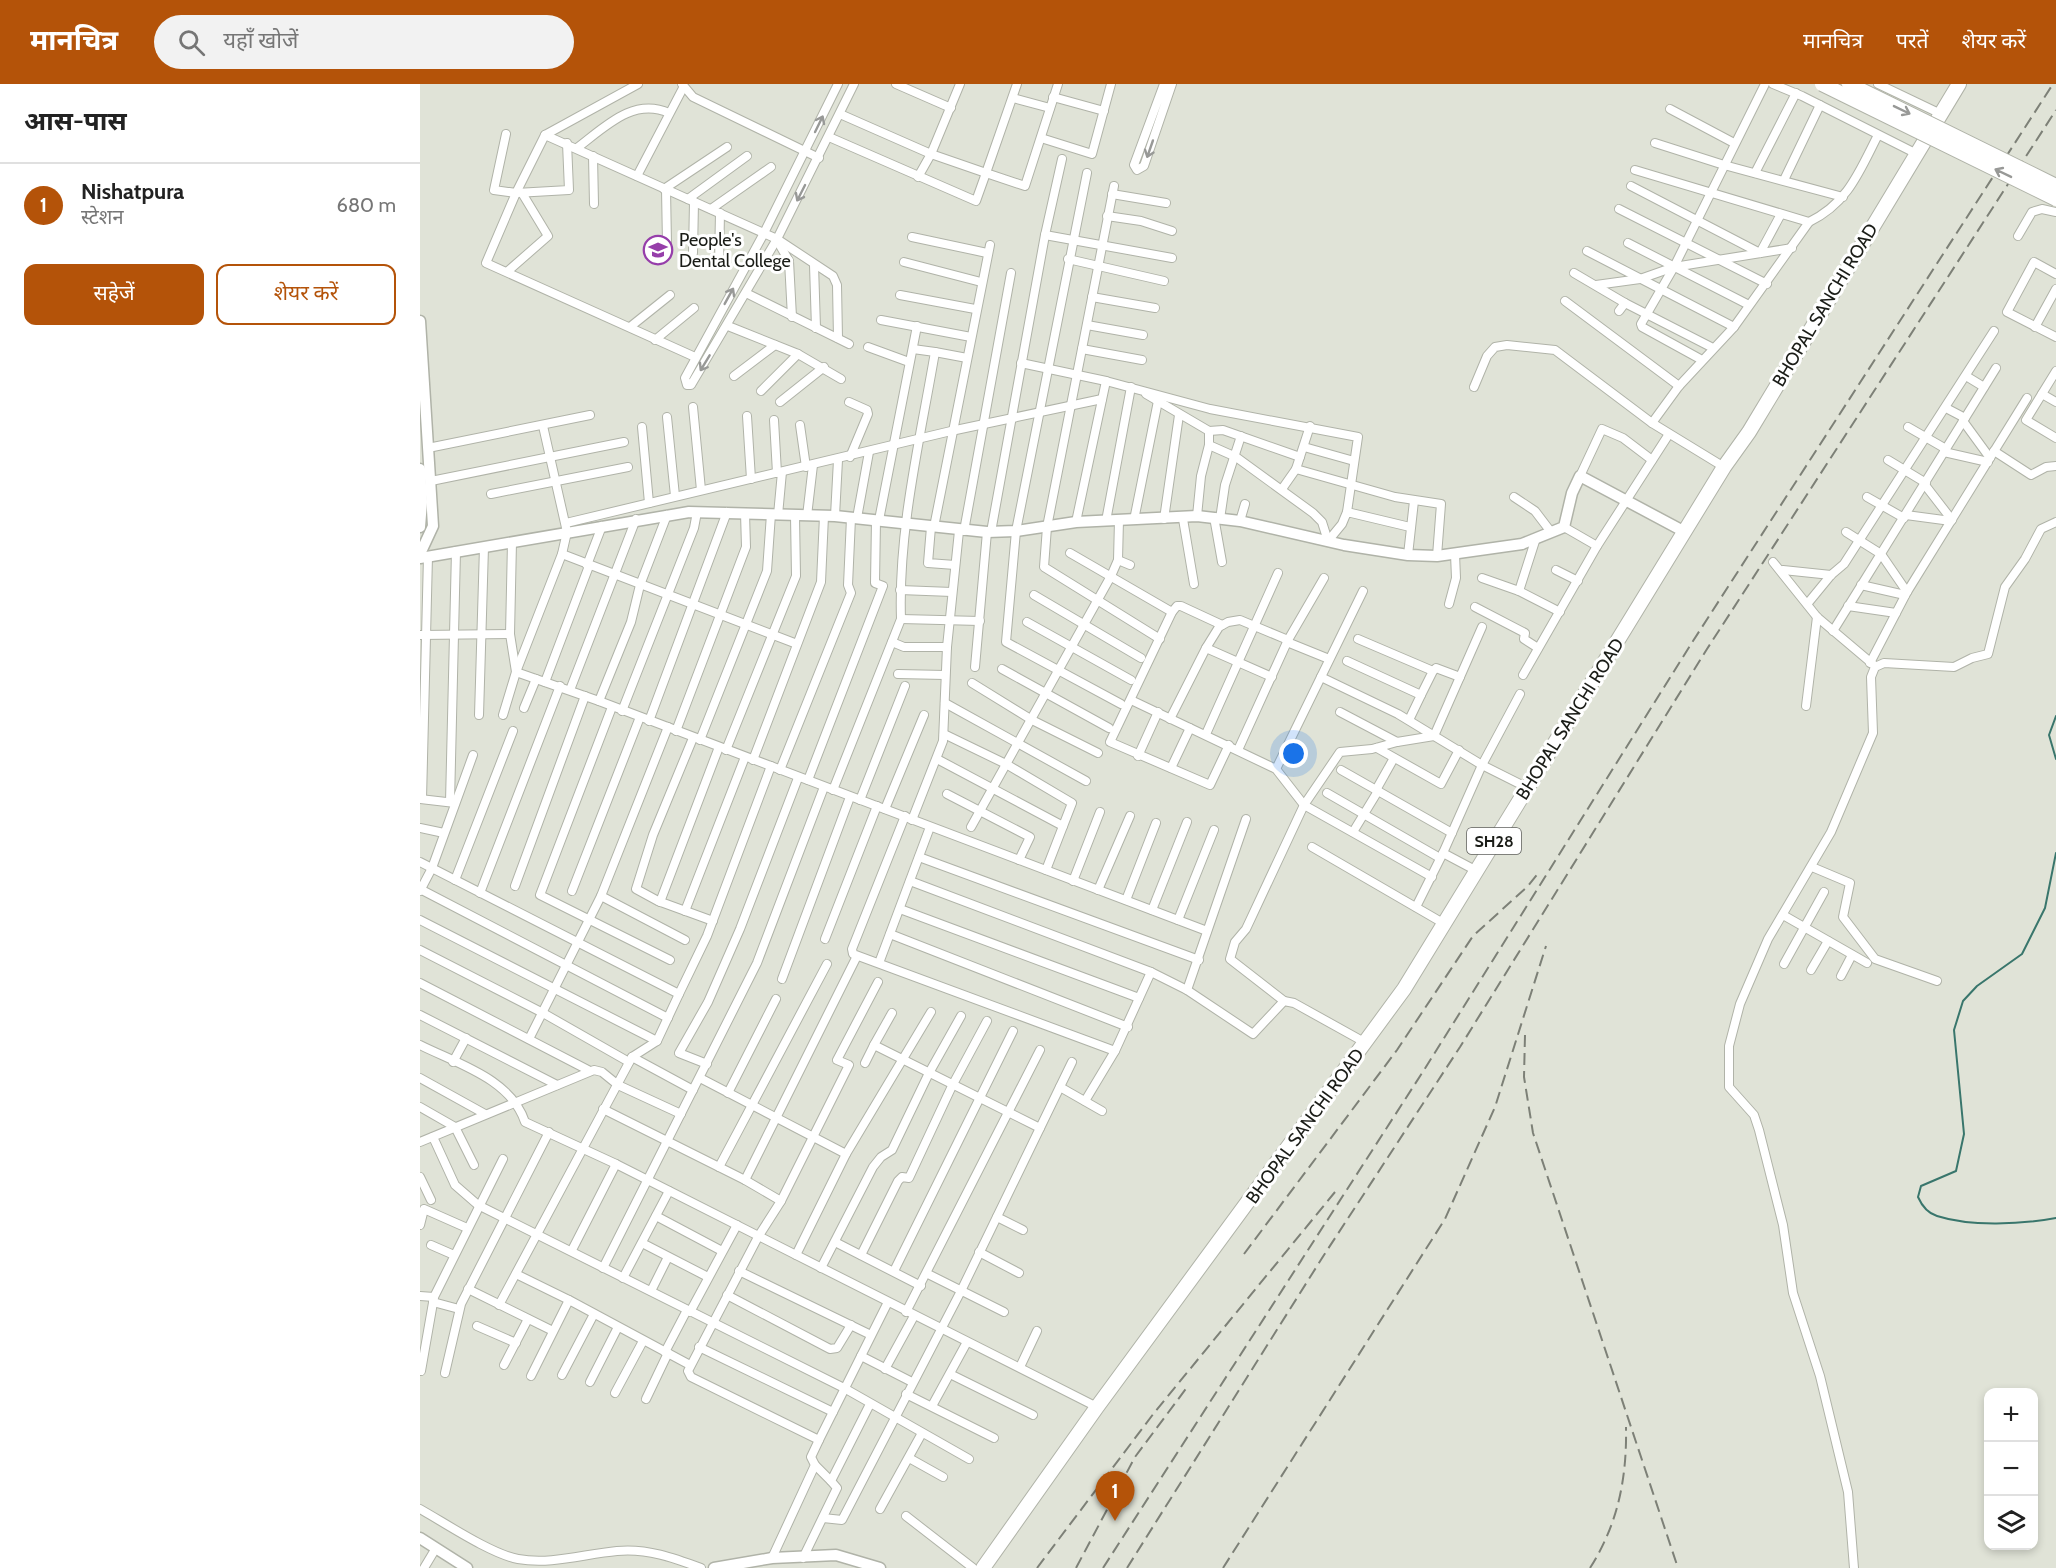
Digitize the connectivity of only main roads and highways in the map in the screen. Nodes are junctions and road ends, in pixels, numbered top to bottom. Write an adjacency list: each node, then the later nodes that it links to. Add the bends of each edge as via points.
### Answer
1 (1822, 84): 5 (main road, one-way to 1, bridge)
2 (1849, 84): 4 (main road, one-way to 4, bridge)
3 (1959, 84): 6 (main road, BHOPAL SANCHI ROAD / SH28, via 1404,989)
4 (2056, 186)
5 (2056, 199)
6 (983, 1568)

